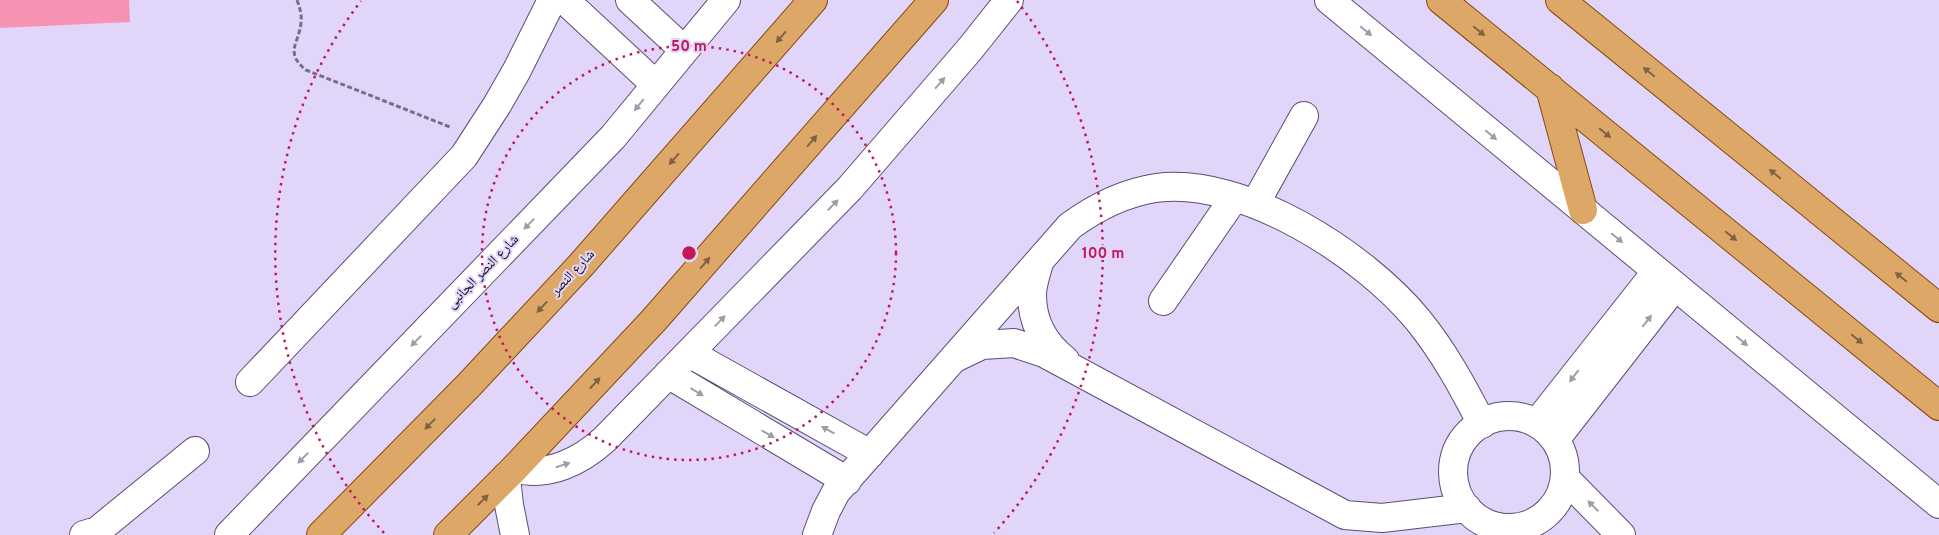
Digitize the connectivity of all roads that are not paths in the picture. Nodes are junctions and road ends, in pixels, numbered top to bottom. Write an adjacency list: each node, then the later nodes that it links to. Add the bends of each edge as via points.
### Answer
1 (630, 0): 10 (street)
2 (726, 0): 10 (street, شارع النصر الجانبى)
3 (813, 0): 40 (main road, شارع النصر, one-way to 40, via 582,264)
4 (934, 0): 32 (main road, one-way to 4, via 654,320)
5 (1009, 0): 20 (street, one-way to 5, via 850,188)
6 (1329, 0): 15 (street, one-way to 15)
7 (1441, 0): 12 (main road, one-way to 12)
8 (1560, 0): 19 (main road, one-way to 8)
9 (566, 2): 11 (street); 24 (street, via 517,70 464,156)
10 (684, 50): 11 (street, شارع النصر الجانبى)
11 (656, 85): 39 (street, شارع النصر الجانبى, one-way to 39, via 613,138)
12 (1550, 88): 15 (main road); 26 (main road, one-way to 26)
13 (1304, 116): 14 (street)
14 (1244, 201): 16 (street, via 1209,190 1183,187 1133,192 1089,212 1070,226); 18 (street); 28 (street, via 1332,244 1391,292 1440,349 1461,381)
15 (1583, 210): 17 (street, one-way to 17)
16 (1039, 263): 21 (street); 22 (street, via 1032,293 1035,324 1050,348)
17 (1666, 278): 29 (street); 35 (street, one-way to 35)
18 (1163, 301)
19 (1939, 308)
20 (689, 353): 23 (street); 25 (street)
21 (953, 359): 22 (street, via 982,345 1014,343); 31 (street)
22 (1079, 371): 36 (street, via 1346,515 1382,518)
23 (668, 374): 27 (street, one-way to 27); 32 (street, one-way to 23, via 559,467 576,461 605,439)
24 (250, 382)
25 (743, 382): 27 (street); 31 (street, one-way to 25)
26 (1939, 406)
27 (726, 409): 34 (street, one-way to 34)
28 (1482, 424): 29 (street, via 1509,416 1523,418); 36 (street, via 1459,447 1454,462 1458,494)
29 (1546, 432): 33 (street, via 1559,446)
30 (195, 451): 38 (street, via 97,531)
31 (870, 454): 34 (street)
32 (511, 472): 41 (main road, one-way to 32); 42 (street, via 509,505)
33 (1565, 478): 37 (street, via 1561,494 1552,508); 45 (street, one-way to 33)
34 (847, 481): 43 (street, via 836,492)
35 (1939, 504)
36 (1467, 508): 37 (street, via 1494,526)
37 (1526, 526): 44 (street)
38 (84, 535)
39 (228, 535)
40 (321, 535)
41 (448, 535)
42 (515, 535)
43 (817, 535)
44 (1557, 535)
45 (1621, 535)

